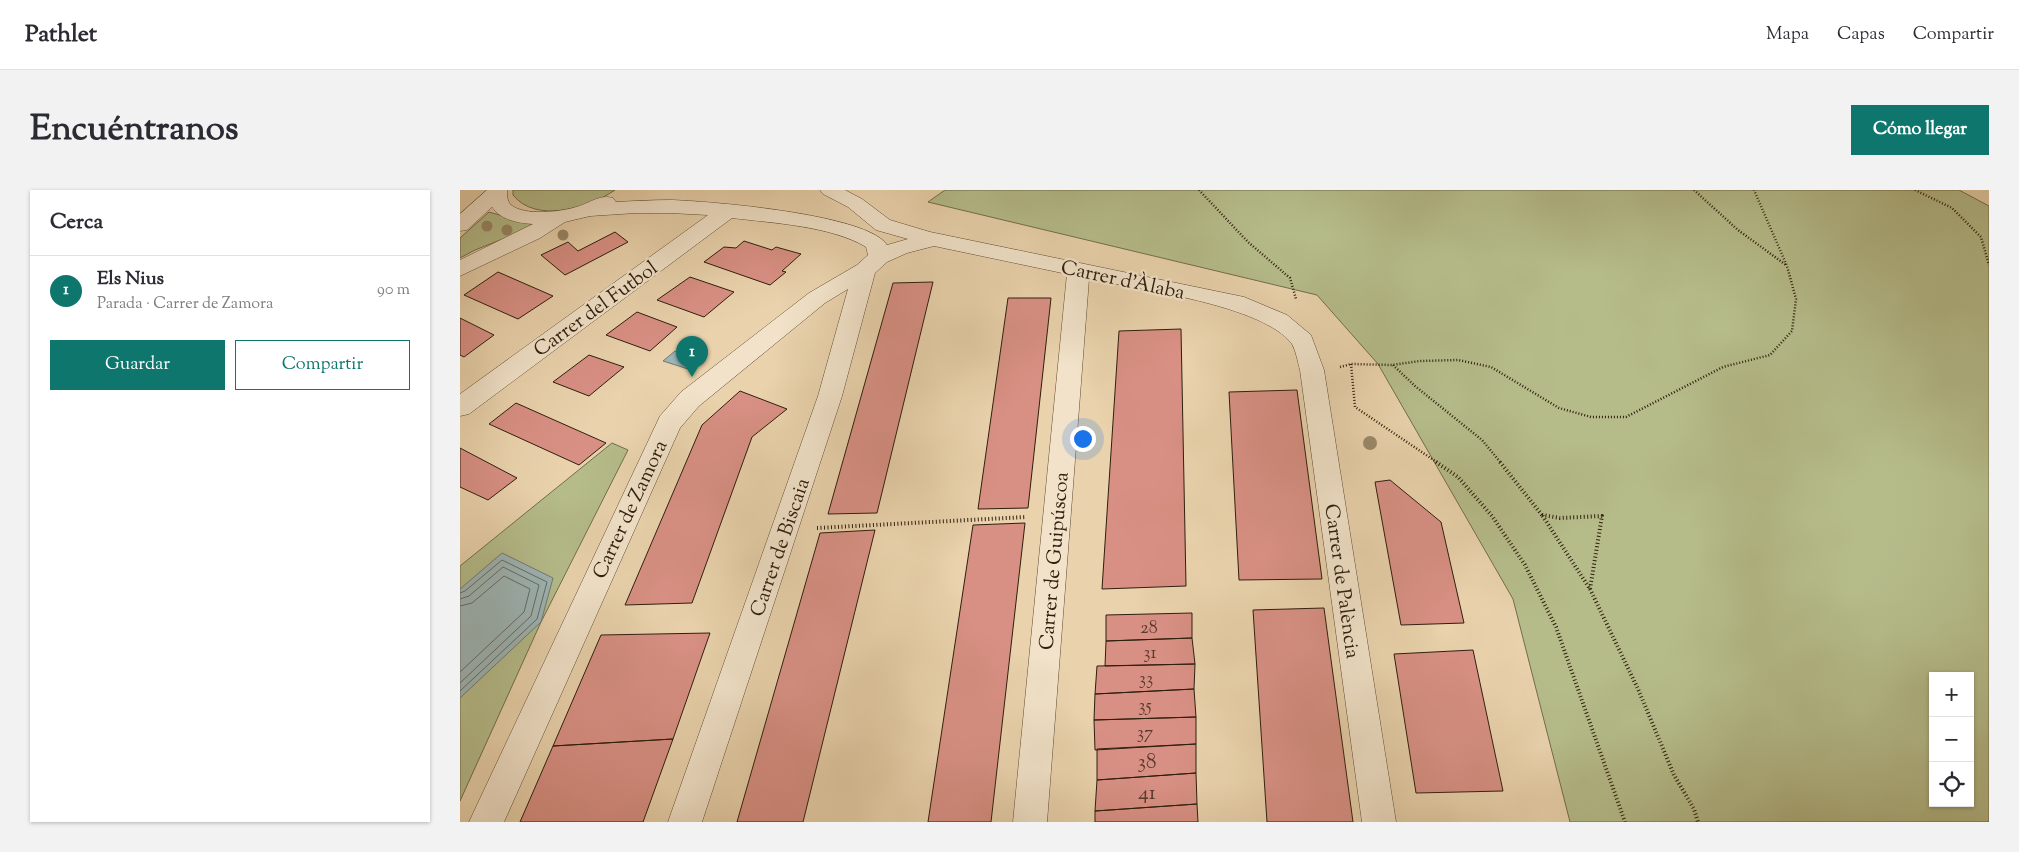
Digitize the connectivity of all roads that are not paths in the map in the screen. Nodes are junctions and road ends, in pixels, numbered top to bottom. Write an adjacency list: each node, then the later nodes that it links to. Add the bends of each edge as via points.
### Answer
1 (627, 190): 4 (street)
2 (830, 190): 8 (street, Carrer d'Àlaba, via 855,203 883,225)
3 (497, 191): 6 (street, via 498,202 505,210 518,216); 7 (street)
4 (590, 210): 5 (street, via 679,206); 6 (street)
5 (729, 210): 9 (street, via 832,227 868,238 876,244); 13 (street, Carrer del Futbol)
6 (556, 218): 10 (street)
7 (460, 225)
8 (934, 240): 9 (street, Carrer d'Àlaba, via 900,248); 11 (street, Carrer d'Àlaba)
9 (872, 264): 14 (street, Carrer de Zamora, via 816,298 770,334 690,399 669,423); 15 (street, Carrer de Biscaia)
10 (460, 269)
11 (1079, 269): 12 (street, Carrer d'Àlaba, via 1236,302 1279,322); 16 (street, Carrer de Guipúscoa)
12 (1303, 341): 17 (street, Carrer de Palència, via 1312,370)
13 (460, 407)
14 (486, 822)
15 (685, 822)
16 (1030, 822)
17 (1379, 822)

